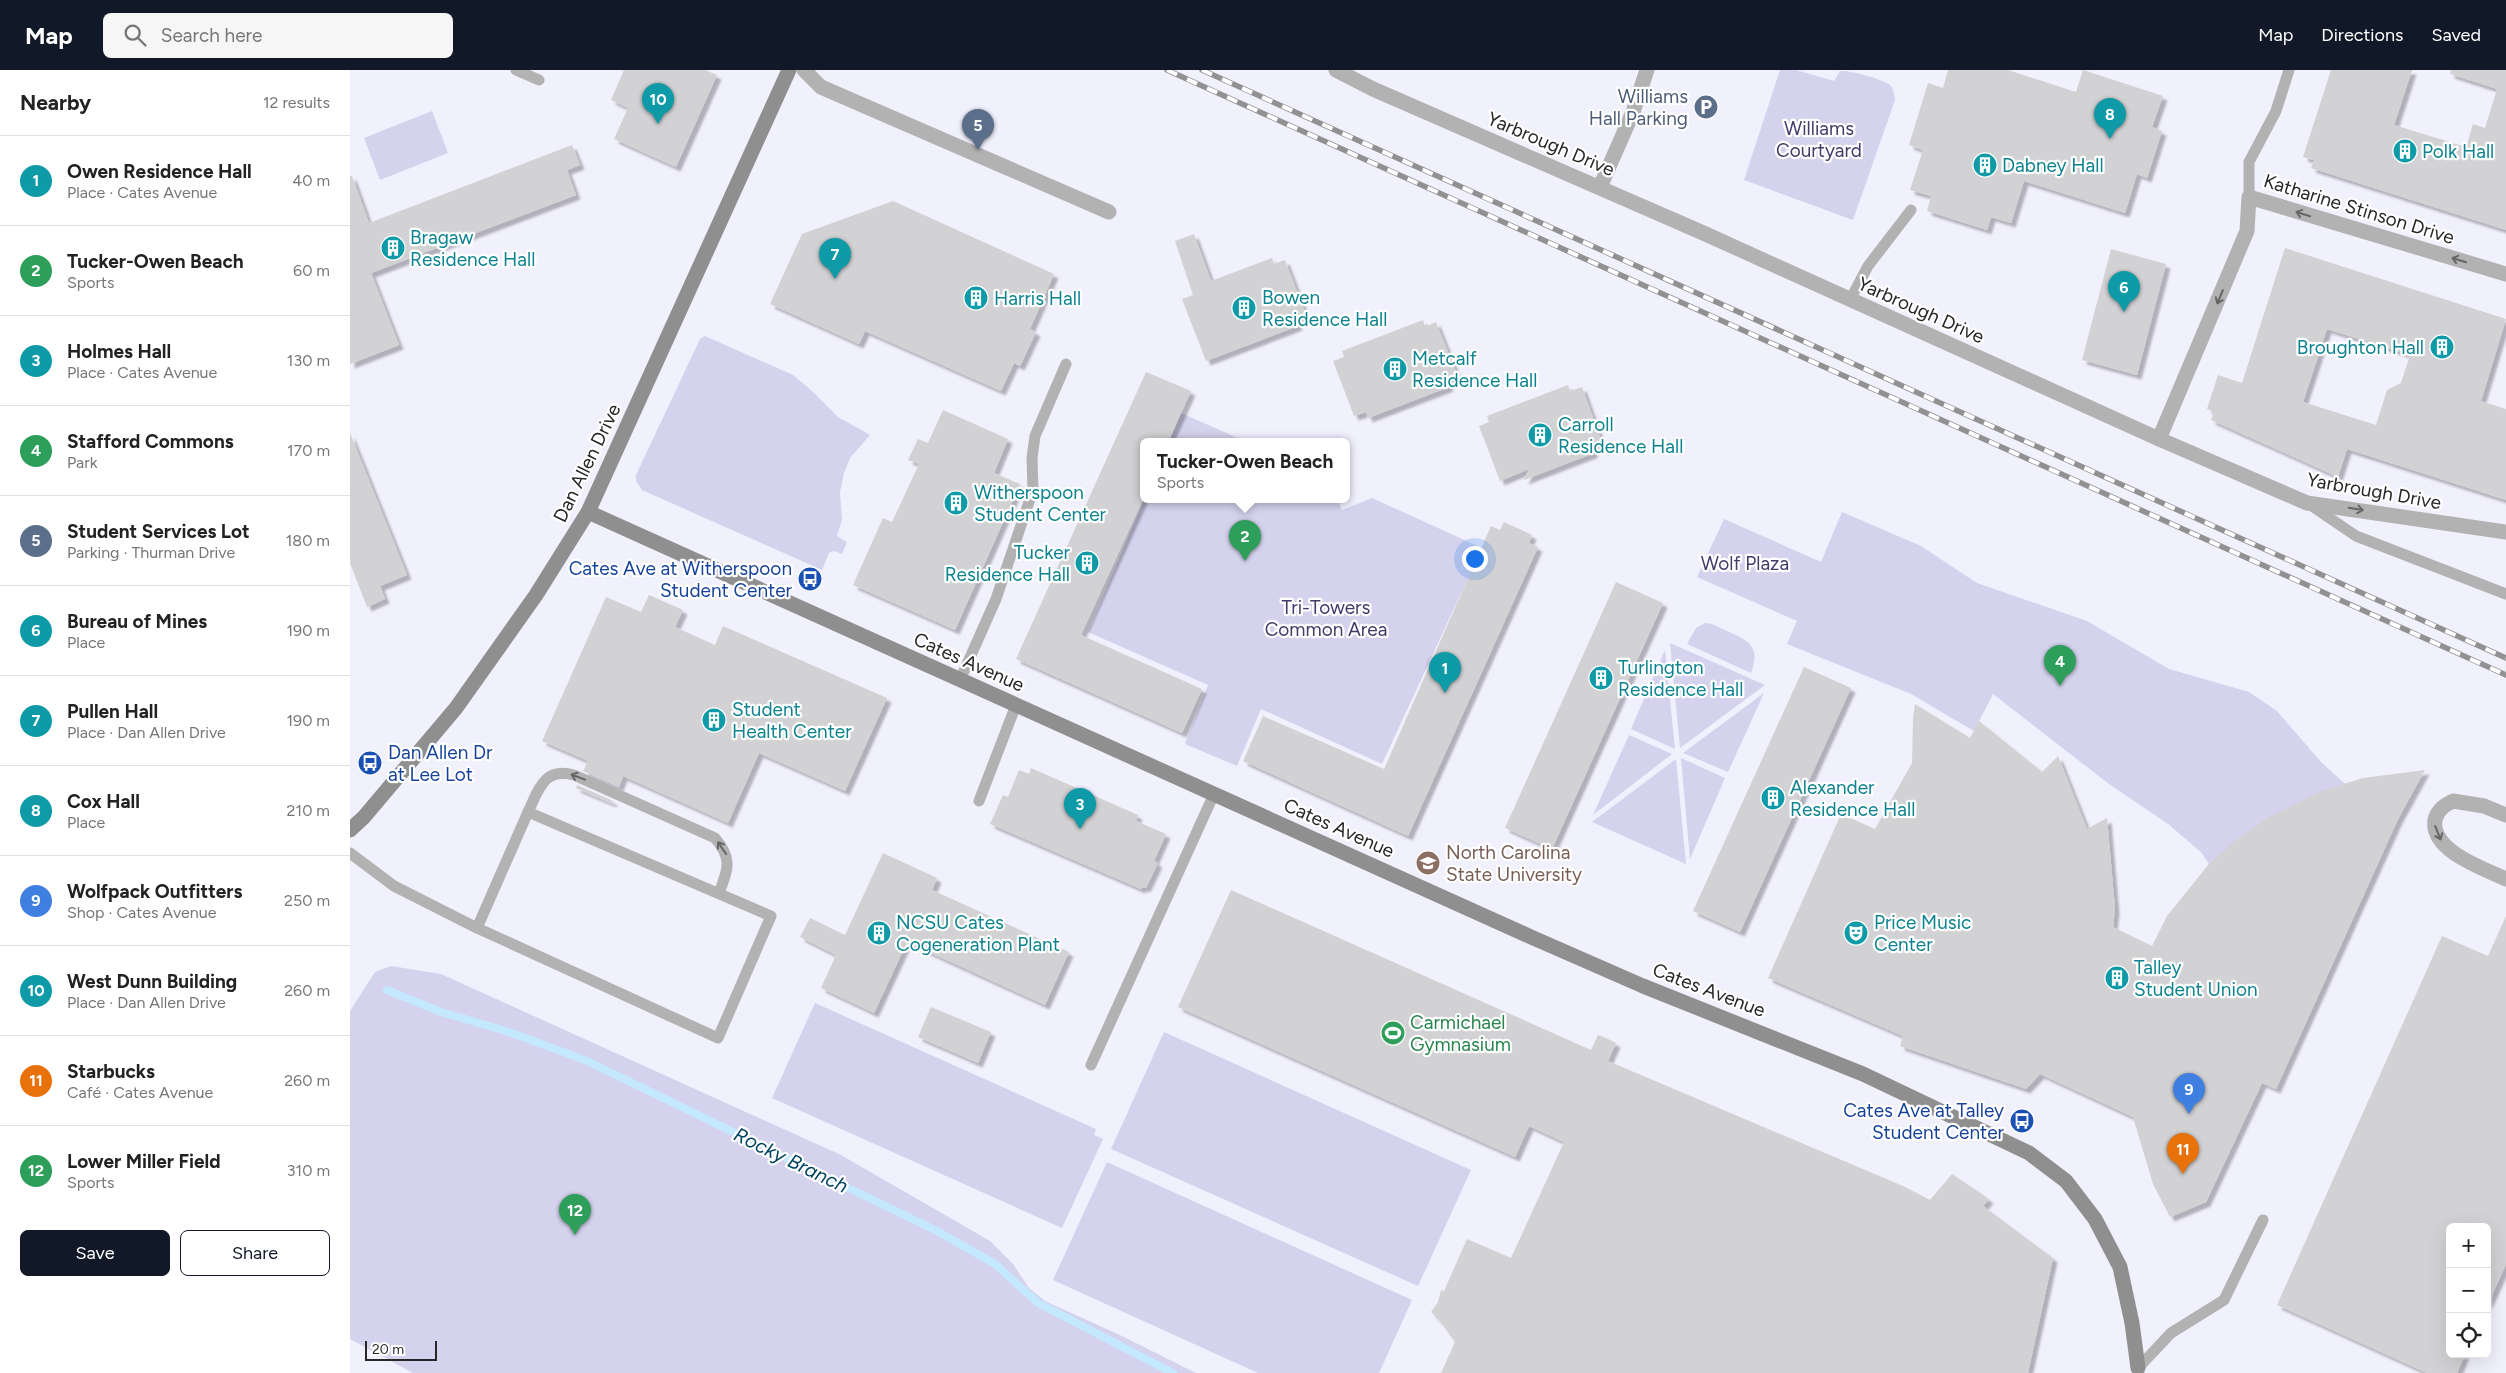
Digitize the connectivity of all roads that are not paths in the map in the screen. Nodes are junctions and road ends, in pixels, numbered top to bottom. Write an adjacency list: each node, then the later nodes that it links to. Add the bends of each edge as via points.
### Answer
1 (516, 70): 7 (lane)
2 (789, 70): 17 (street, Dan Allen Drive)
3 (804, 70): 11 (street, via 821,87)
4 (1336, 70): 8 (street, Yarbrough Drive)
5 (1647, 70): 8 (street, via 1633,112)
6 (2288, 70): 9 (lane, via 2276,111 2249,162)
7 (539, 80)
8 (1600, 187): 13 (street, Yarbrough Drive)
9 (2249, 197): 12 (street, Katharine Stinson Drive, one-way to 9); 15 (street, Katharine Stinson Drive, one-way to 15, via 2247,231)
10 (1911, 210): 13 (lane, via 1868,266)
11 (1109, 212)
12 (2506, 274)
13 (1850, 300): 15 (street, Yarbrough Drive)
14 (1066, 364): 20 (lane, via 1035,436 1033,490 996,599)
15 (2159, 439): 16 (street, Yarbrough Drive)
16 (2307, 503): 18 (street, Yarbrough Drive, one-way to 18); 19 (lane, via 2356,536)
17 (588, 512): 20 (street, Cates Avenue); 26 (street, Dan Allen Drive, via 536,595 456,708)
18 (2506, 532)
19 (2506, 594)
20 (960, 680): 21 (street, Cates Avenue)
21 (1016, 705): 22 (street, Cates Avenue); 23 (lane)
22 (1214, 794): 31 (lane); 33 (street, Cates Avenue, via 1643,986 1863,1074 2029,1154 2066,1181 2095,1219 2116,1259)
23 (979, 800)
24 (528, 812): 29 (lane); 29 (lane, one-way to 24, via 728,858 714,838 574,775 561,772 550,776); 30 (lane)
25 (2506, 815): 28 (street, one-way to 28, via 2484,806 2453,801 2440,810 2435,822 2438,837 2451,851)
26 (350, 830)
27 (350, 853): 30 (lane, via 394,886)
28 (2506, 879)
29 (719, 894): 30 (lane, via 771,916 718,1038)
30 (477, 928)
31 (1091, 1065)
32 (2262, 1220): 33 (lane, via 2224,1300 2170,1333)
33 (2140, 1371)

